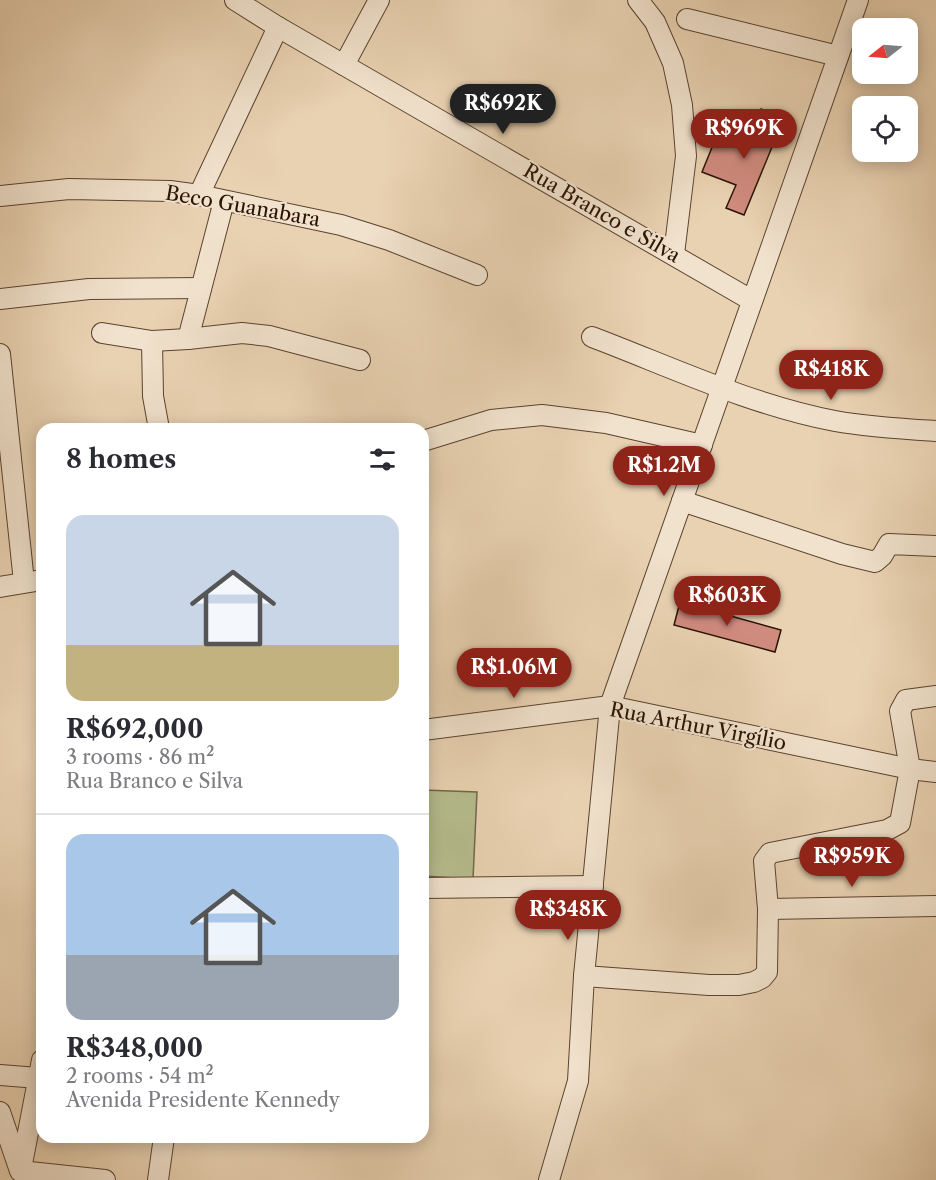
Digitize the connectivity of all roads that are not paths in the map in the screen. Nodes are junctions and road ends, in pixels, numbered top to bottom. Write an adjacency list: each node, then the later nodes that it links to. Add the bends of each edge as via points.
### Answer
1 (236, 0): 6 (street, Rua Branco e Silva)
2 (379, 0): 8 (street)
3 (638, 0): 12 (street, via 655,22 673,63 682,105 686,156)
4 (858, 0): 7 (street)
5 (687, 19): 7 (street)
6 (278, 27): 8 (street, Rua Branco e Silva); 9 (street)
7 (838, 56): 16 (street)
8 (344, 65): 12 (street, Rua Branco e Silva)
9 (199, 195): 10 (street, Beco Guanabara, via 69,189); 11 (street, Beco Guanabara)
10 (0, 196)
11 (224, 201): 13 (street, Beco Guanabara, via 340,225); 14 (street)
12 (674, 254): 16 (street, Rua Branco e Silva)
13 (477, 275)
14 (201, 288): 15 (street, via 88,289); 19 (street)
15 (0, 299)
16 (751, 300): 23 (street)
17 (102, 333): 20 (street)
18 (592, 337): 23 (street)
19 (188, 339): 20 (street); 22 (street, via 269,336)
20 (152, 341): 24 (street)
21 (0, 354): 30 (street)
22 (360, 360)
23 (723, 387): 25 (street, via 788,410 836,421); 27 (street)
24 (158, 423)
25 (936, 431)
26 (429, 439): 27 (street, via 490,420 542,415 606,423)
27 (702, 445): 28 (street)
28 (682, 501): 29 (street, via 875,562 889,544); 33 (street)
29 (936, 546)
30 (33, 581): 31 (street)
31 (0, 587)
32 (936, 696): 35 (street, via 906,700 900,711)
33 (610, 706): 34 (street, Rua Arthur Virgílio); 35 (street, Rua Arthur Virgílio); 37 (street)
34 (429, 729)
35 (909, 768): 36 (street, Rua Arthur Virgílio); 40 (street, via 900,823 896,827 770,854 765,861)
36 (936, 772)
37 (593, 886): 38 (street); 41 (street)
38 (429, 888)
39 (936, 906): 40 (street)
40 (768, 909): 41 (street, via 767,972 754,982 709,985)
41 (584, 976): 50 (street, via 578,1081)
42 (36, 1070): 43 (street)
43 (0, 1075)
44 (36, 1090): 47 (street)
45 (0, 1112): 47 (street)
46 (163, 1143): 49 (street)
47 (20, 1176): 48 (street)
48 (105, 1180)
49 (158, 1180)
50 (549, 1180)

